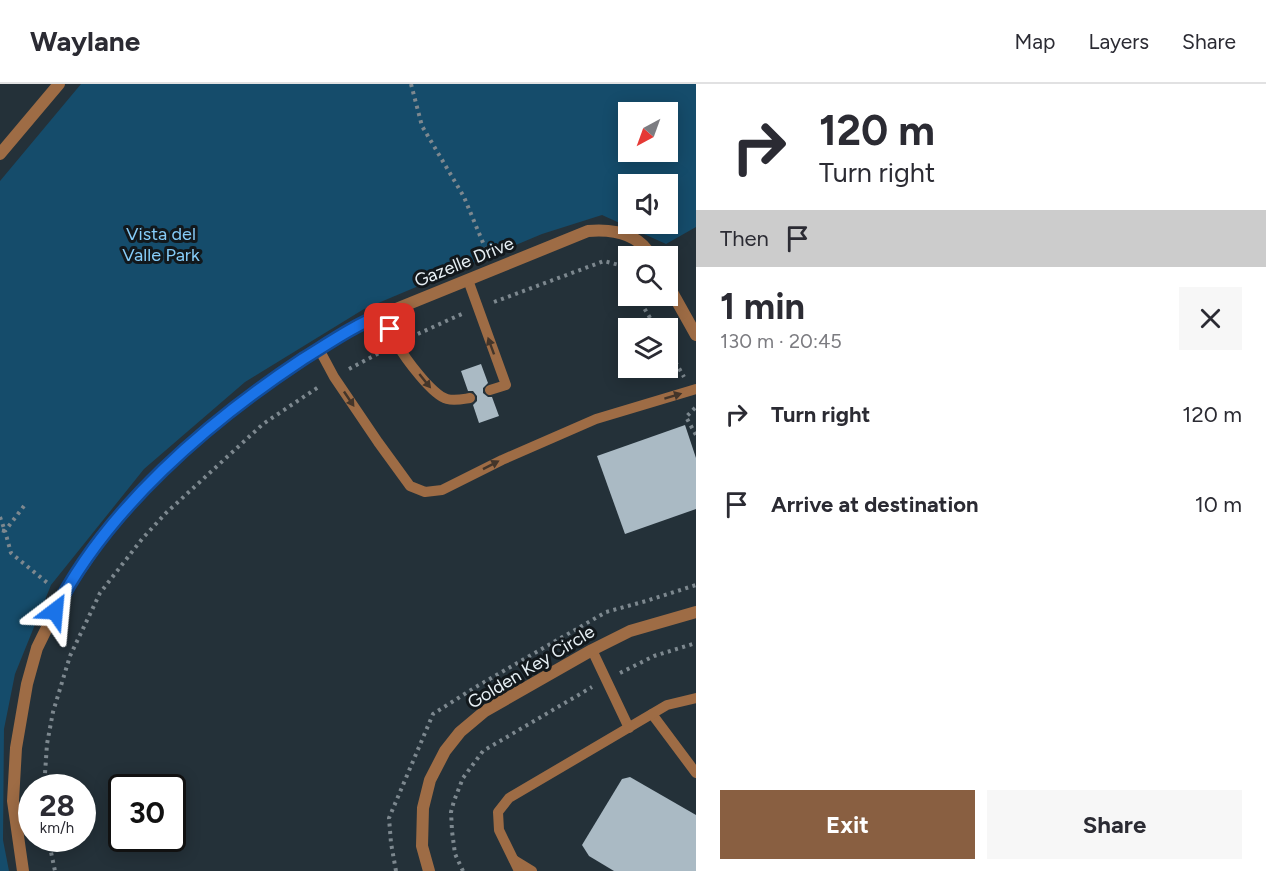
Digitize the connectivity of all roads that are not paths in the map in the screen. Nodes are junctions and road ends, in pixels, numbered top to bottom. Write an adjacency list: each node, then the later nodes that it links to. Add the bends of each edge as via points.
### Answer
1 (59, 84): 2 (street)
2 (0, 154)
3 (642, 246): 4 (street, Gazelle Drive, via 624,234 588,231)
4 (468, 280): 6 (street, Gazelle Drive); 10 (lane, one-way to 4, via 506,385)
5 (678, 303): 7 (street)
6 (383, 314): 8 (street, Gazelle Drive); 11 (lane, one-way to 11, via 397,344 432,389 446,399)
7 (696, 335)
8 (319, 349): 9 (lane, one-way to 9, via 410,486 425,492 442,490 596,419); 19 (street, Gazelle Drive, via 201,434 148,484 101,539 64,593 37,648 16,748 13,801)
9 (696, 389)
10 (490, 390)
11 (470, 398)
12 (696, 612): 13 (street, Golden Key Circle, via 630,631)
13 (592, 650): 16 (lane); 20 (street, Golden Key Circle, via 486,711 460,732 445,751 430,780 423,808 422,846)
14 (696, 698): 15 (lane, via 667,705)
15 (652, 714): 16 (lane); 17 (lane)
16 (629, 728): 18 (lane, via 509,798 498,812 499,830)
17 (696, 773)
18 (513, 859): 21 (lane); 22 (lane)
19 (23, 871)
20 (429, 871)
21 (519, 871)
22 (532, 871)

